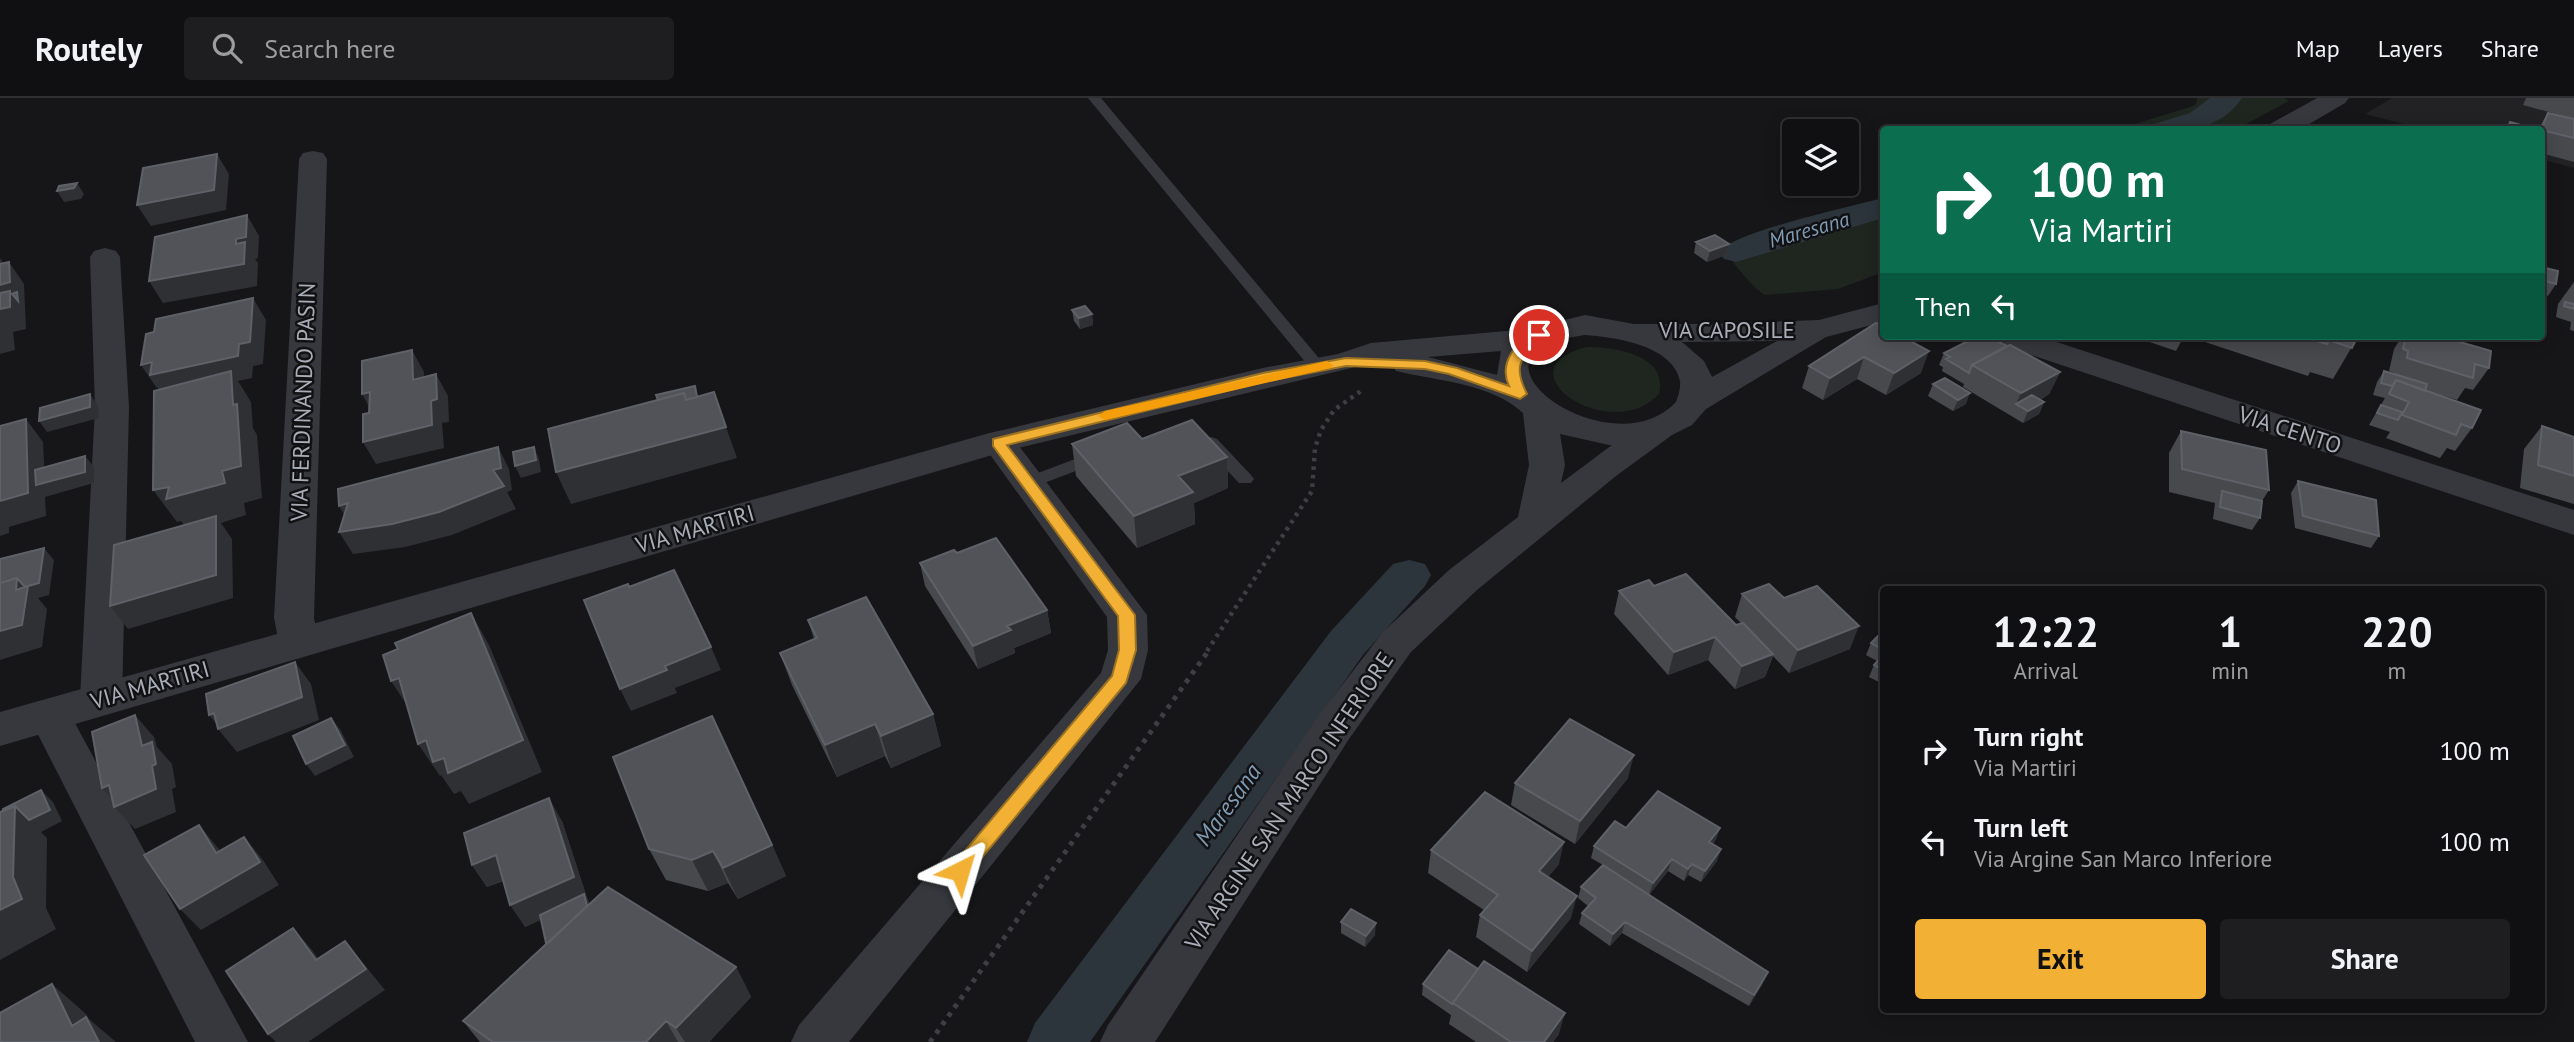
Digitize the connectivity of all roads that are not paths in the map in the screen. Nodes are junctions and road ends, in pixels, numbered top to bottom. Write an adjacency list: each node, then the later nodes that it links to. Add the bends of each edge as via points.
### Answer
1 (1094, 98): 11 (lane)
2 (2336, 98): 3 (street)
3 (2286, 126)
4 (313, 159): 22 (street, VIA FERDINANDO PASIN, via 294,618)
5 (105, 257): 23 (street, via 112,407)
6 (1880, 313): 7 (street, VIA CAPOSILE)
7 (1820, 329): 8 (street, VIA CAPOSILE, via 1713,334); 12 (street, VIA CAPOSILE)
8 (1633, 331): 9 (street, via 1575,326); 12 (street, via 1665,345 1685,362 1696,387)
9 (1533, 338): 11 (street, VIA MARTIRI, via 1371,354); 13 (street, via 1520,349 1512,367 1513,380)
10 (2018, 340): 21 (street, VIA CENTO)
11 (1332, 364): 13 (street, VIA MARTIRI, via 1405,363 1452,371); 16 (street, VIA MARTIRI)
12 (1693, 402): 14 (street, VIA ARGINE SAN MARCO INFERIORE, via 1680,418)
13 (1530, 404): 14 (street, VIA ARGINE SAN MARCO INFERIORE, via 1566,425 1596,433 1633,434); 20 (street, via 1547,465)
14 (1661, 427): 20 (street, VIA ARGINE SAN MARCO INFERIORE)
15 (1200, 431): 18 (lane)
16 (998, 442): 19 (street); 22 (street, VIA MARTIRI)
17 (1116, 450): 19 (lane)
18 (1245, 479)
19 (1028, 483): 27 (street, via 1126,615 1128,650 1119,679)
20 (1535, 522): 28 (street, VIA ARGINE SAN MARCO INFERIORE, via 1448,593 1397,642 1334,727)
21 (2574, 523)
22 (299, 643): 23 (street, VIA MARTIRI)
23 (101, 699): 24 (street, VIA MARTIRI)
24 (49, 715): 25 (street, VIA MARTIRI); 26 (street)
25 (0, 729)
26 (222, 1042)
27 (817, 1042)
28 (1126, 1042)

